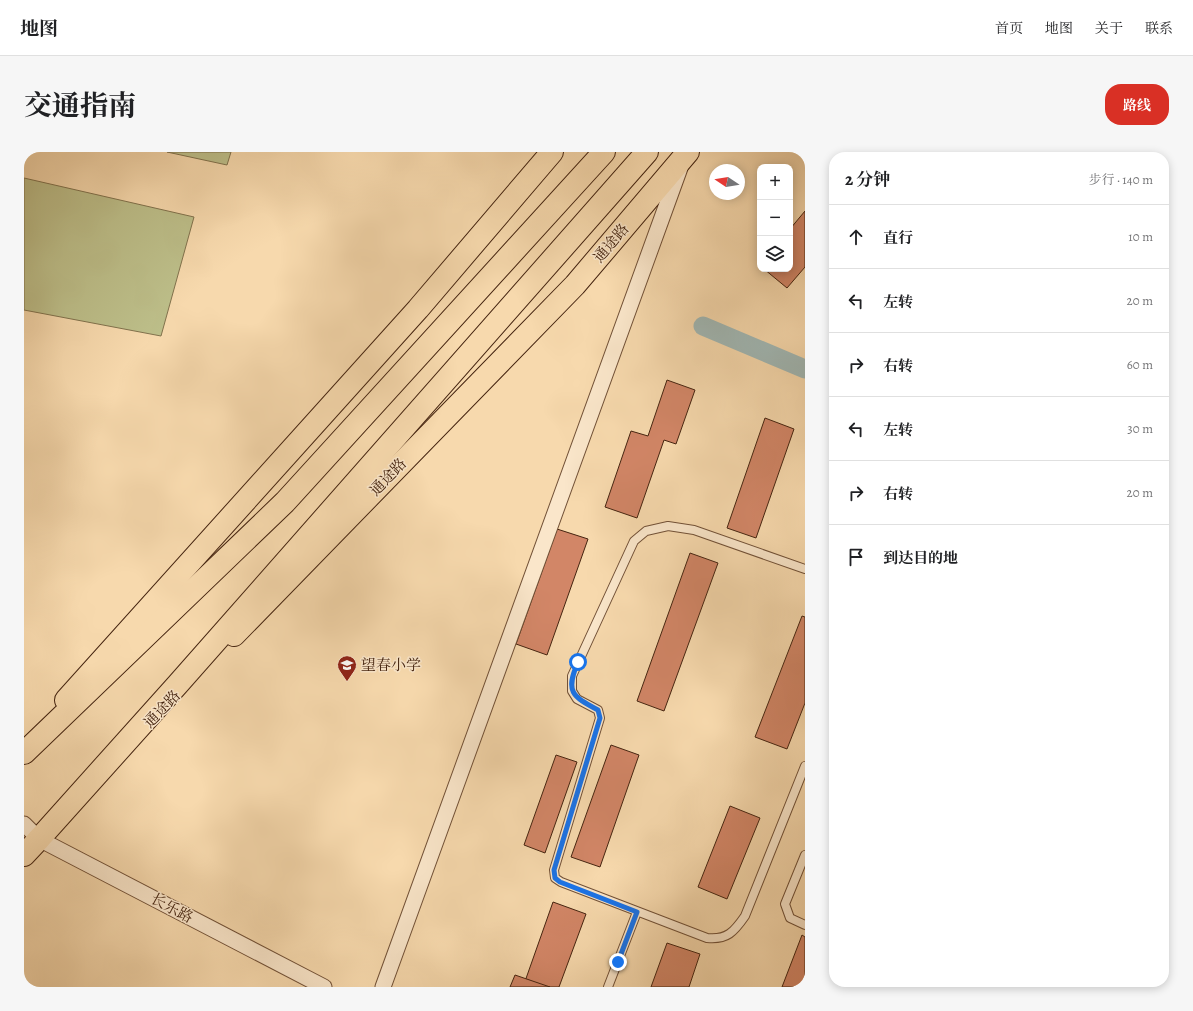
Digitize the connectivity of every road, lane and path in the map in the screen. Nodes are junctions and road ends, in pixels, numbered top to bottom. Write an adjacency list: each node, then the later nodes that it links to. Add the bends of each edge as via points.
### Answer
1 (552, 152): 6 (main road, via 418,309)
2 (604, 152): 7 (main road, via 285,502)
3 (647, 152): 9 (main road)
4 (686, 154): 9 (main road, 通途路, via 575,285); 16 (street)
5 (805, 569): 13 (lane, via 694,530 668,526 646,531 634,541 572,676 572,691 577,699 598,710 600,718 554,870 555,878 560,882)
6 (24, 747)
7 (24, 753)
8 (805, 766): 13 (lane, via 745,916 737,928 718,939 707,938)
9 (79, 795): 10 (main road)
10 (32, 831): 11 (main road); 15 (street, 长乐路)
11 (24, 855)
12 (805, 855): 14 (lane, via 785,904 790,918)
13 (637, 912): 17 (lane)
14 (805, 925)
15 (324, 987)
16 (383, 987)
17 (608, 987)

